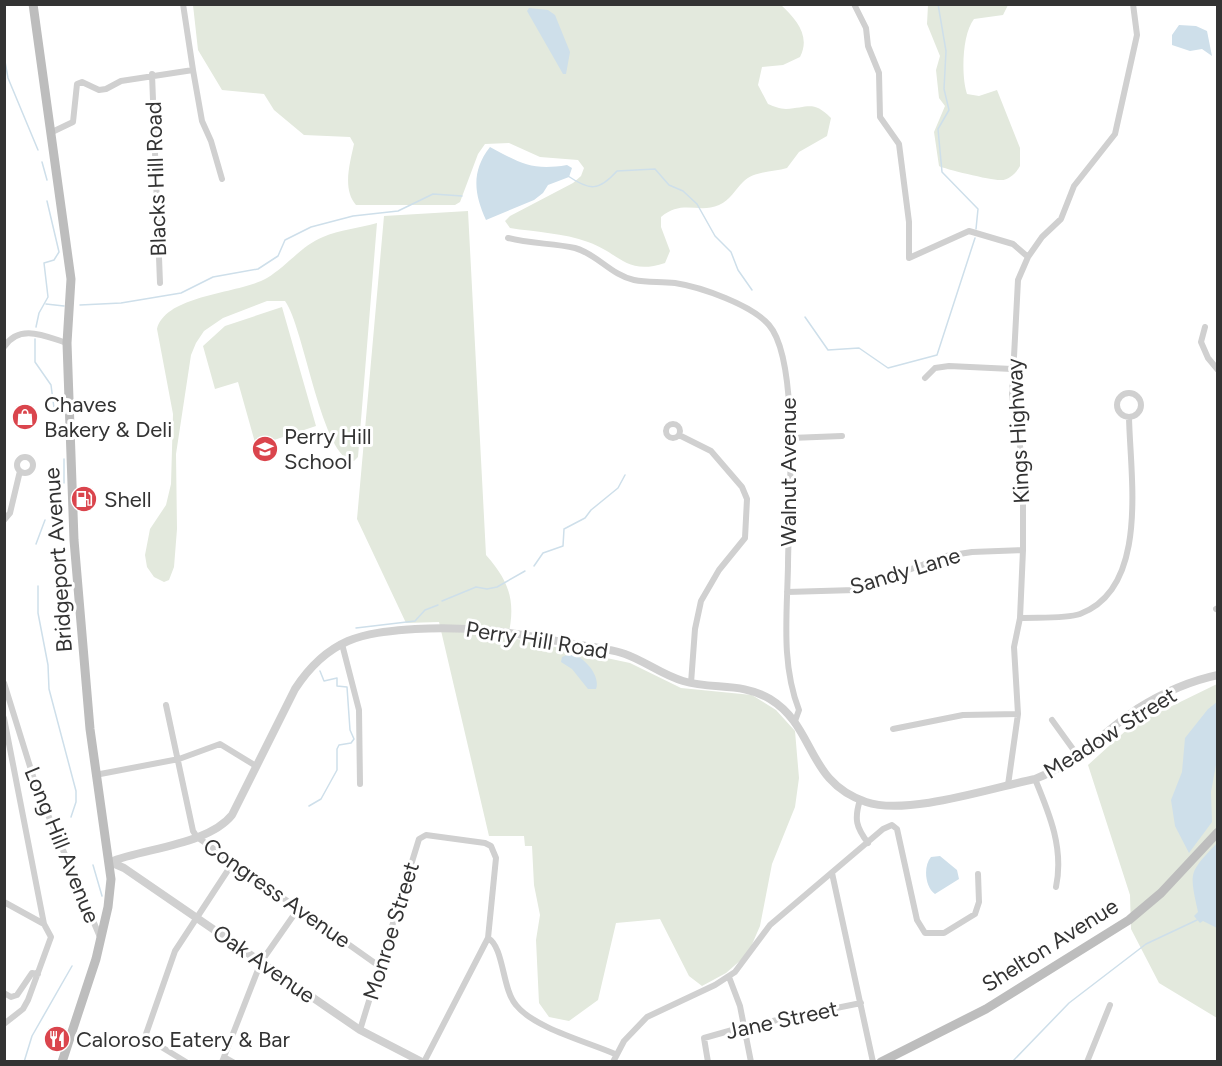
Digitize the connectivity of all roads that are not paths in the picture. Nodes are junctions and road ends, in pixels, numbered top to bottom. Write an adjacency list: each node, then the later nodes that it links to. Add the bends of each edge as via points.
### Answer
1 (33, 4): 7 (main road, Bridgeport Avenue)
2 (183, 4): 5 (street, Blacks Hill Road)
3 (854, 4): 10 (street, via 866,28 868,46 879,73 880,117 899,144 909,222 909,258 969,231 1013,244)
4 (1133, 4): 10 (street, Kings Highway, via 1137,35 1115,134 1074,186 1060,219)
5 (193, 70): 6 (street, Blacks Hill Road); 8 (street, Blacks Hill Road, via 202,121)
6 (152, 74): 7 (street, Blacks Hill Road, via 115,82 99,90 77,84 73,122); 11 (street, Blacks Hill Road)
7 (50, 133): 13 (main road, Bridgeport Avenue, via 71,279)
8 (222, 179)
9 (508, 238): 21 (street, Walnut Avenue, via 576,249 620,276 712,293 763,320 770,326 780,351 789,391)
10 (1028, 257): 15 (street, Kings Highway, via 1018,280)
11 (160, 283)
12 (1205, 327): 16 (street, via 1201,342)
13 (67, 343): 14 (street, via 28,332 13,336); 40 (main road, Bridgeport Avenue, via 74,540)
14 (4, 347)
15 (1012, 369): 17 (street, via 949,366 935,368); 24 (street, Kings Highway, via 1023,465)
16 (1218, 370)
17 (925, 378)
18 (1129, 417): 18 (street, via 1138,413 1141,405 1137,396 1130,393 1121,396 1117,405 1121,414); 26 (street, via 1132,524 1128,558 1112,592 1080,614)
19 (679, 435): 30 (street, via 711,451 742,487 747,499 745,538 701,601)
20 (842, 436): 21 (street)
21 (790, 438): 25 (street, Walnut Avenue)
22 (20, 471): 23 (street, via 10,513)
23 (4, 520)
24 (1023, 550): 25 (street, Sandy Lane, via 946,556 855,590); 26 (street, Kings Highway)
25 (787, 592): 35 (street, Walnut Avenue, via 788,670 799,712)
26 (1020, 618): 32 (street, Kings Highway, via 1014,647)
27 (342, 644): 30 (street, Perry Hill Road, via 382,632 485,628 616,652); 39 (street, Perry Hill Road, via 302,678); 42 (street, via 358,710)
28 (1218, 675): 37 (street, Meadow Street, via 1165,694 1137,710)
29 (4, 683): 57 (street, Long Hill Avenue, via 37,789)
30 (691, 683): 35 (street, Perry Hill Road, via 753,691 777,704)
31 (166, 705): 38 (street, Congress Avenue)
32 (1018, 714): 36 (street, via 963,716); 43 (street, Kings Highway)
33 (4, 718): 56 (street)
34 (1052, 720): 37 (street)
35 (795, 721): 44 (street, Perry Hill Road, via 826,777)
36 (893, 729)
37 (1078, 756): 41 (street, Meadow Street)
38 (179, 759): 39 (street, via 220,744); 40 (street); 46 (street, Congress Avenue)
39 (256, 766): 46 (street, Perry Hill Road, via 228,820 218,829)
40 (95, 775): 48 (main road, Bridgeport Avenue)
41 (1035, 779): 43 (street, Meadow Street); 52 (street, via 1054,827 1060,859)
42 (360, 784)
43 (1008, 785): 44 (street, Meadow Street, via 908,806)
44 (860, 800): 47 (street, via 856,826)
45 (1218, 832): 79 (main road, Shelton Avenue, via 1161,893 1129,920 986,1009)
46 (197, 837): 48 (street, Perry Hill Road); 49 (street, Congress Avenue)
47 (868, 843): 50 (street); 51 (street, via 892,825 897,829 917,920 925,933 944,933 975,915 979,902)
48 (110, 862): 55 (street, Oak Avenue); 57 (main road, Bridgeport Avenue, via 110,899)
49 (232, 864): 54 (street, Congress Avenue); 55 (street)
50 (832, 873): 62 (street, via 770,925); 64 (street)
51 (978, 874)
52 (1056, 887)
53 (4, 902): 56 (street)
54 (298, 909): 59 (street); 60 (street, Congress Avenue)
55 (196, 917): 59 (street, Oak Avenue); 72 (street, via 175,951 146,1034)
56 (44, 924): 61 (street, via 51,937)
57 (100, 937): 71 (main road, Bridgeport Avenue)
58 (488, 938): 60 (street, Monroe Street, via 495,852 485,843 426,835 419,839); 69 (street, via 495,944 508,994 520,1010 545,1025); 74 (street)
59 (261, 962): 68 (street, Oak Avenue); 70 (street)
60 (379, 966): 68 (street, Monroe Street)
61 (38, 974): 63 (street, via 32,973 17,995); 66 (street, via 23,1009)
62 (729, 977): 67 (street); 69 (street, via 647,1017)
63 (4, 993)
64 (861, 1004): 67 (street, Jane Street); 78 (street)
65 (1110, 1005): 80 (street)
66 (4, 1024)
67 (743, 1027): 76 (street, Jane Street, via 704,1038); 77 (street)
68 (360, 1030): 74 (street, Oak Avenue)
69 (615, 1054): 75 (street)
70 (223, 1059): 73 (street)
71 (62, 1062)
72 (186, 1062)
73 (233, 1062)
74 (423, 1062)
75 (613, 1062)
76 (708, 1062)
77 (751, 1062)
78 (873, 1062)
79 (881, 1062)
80 (1087, 1062)

